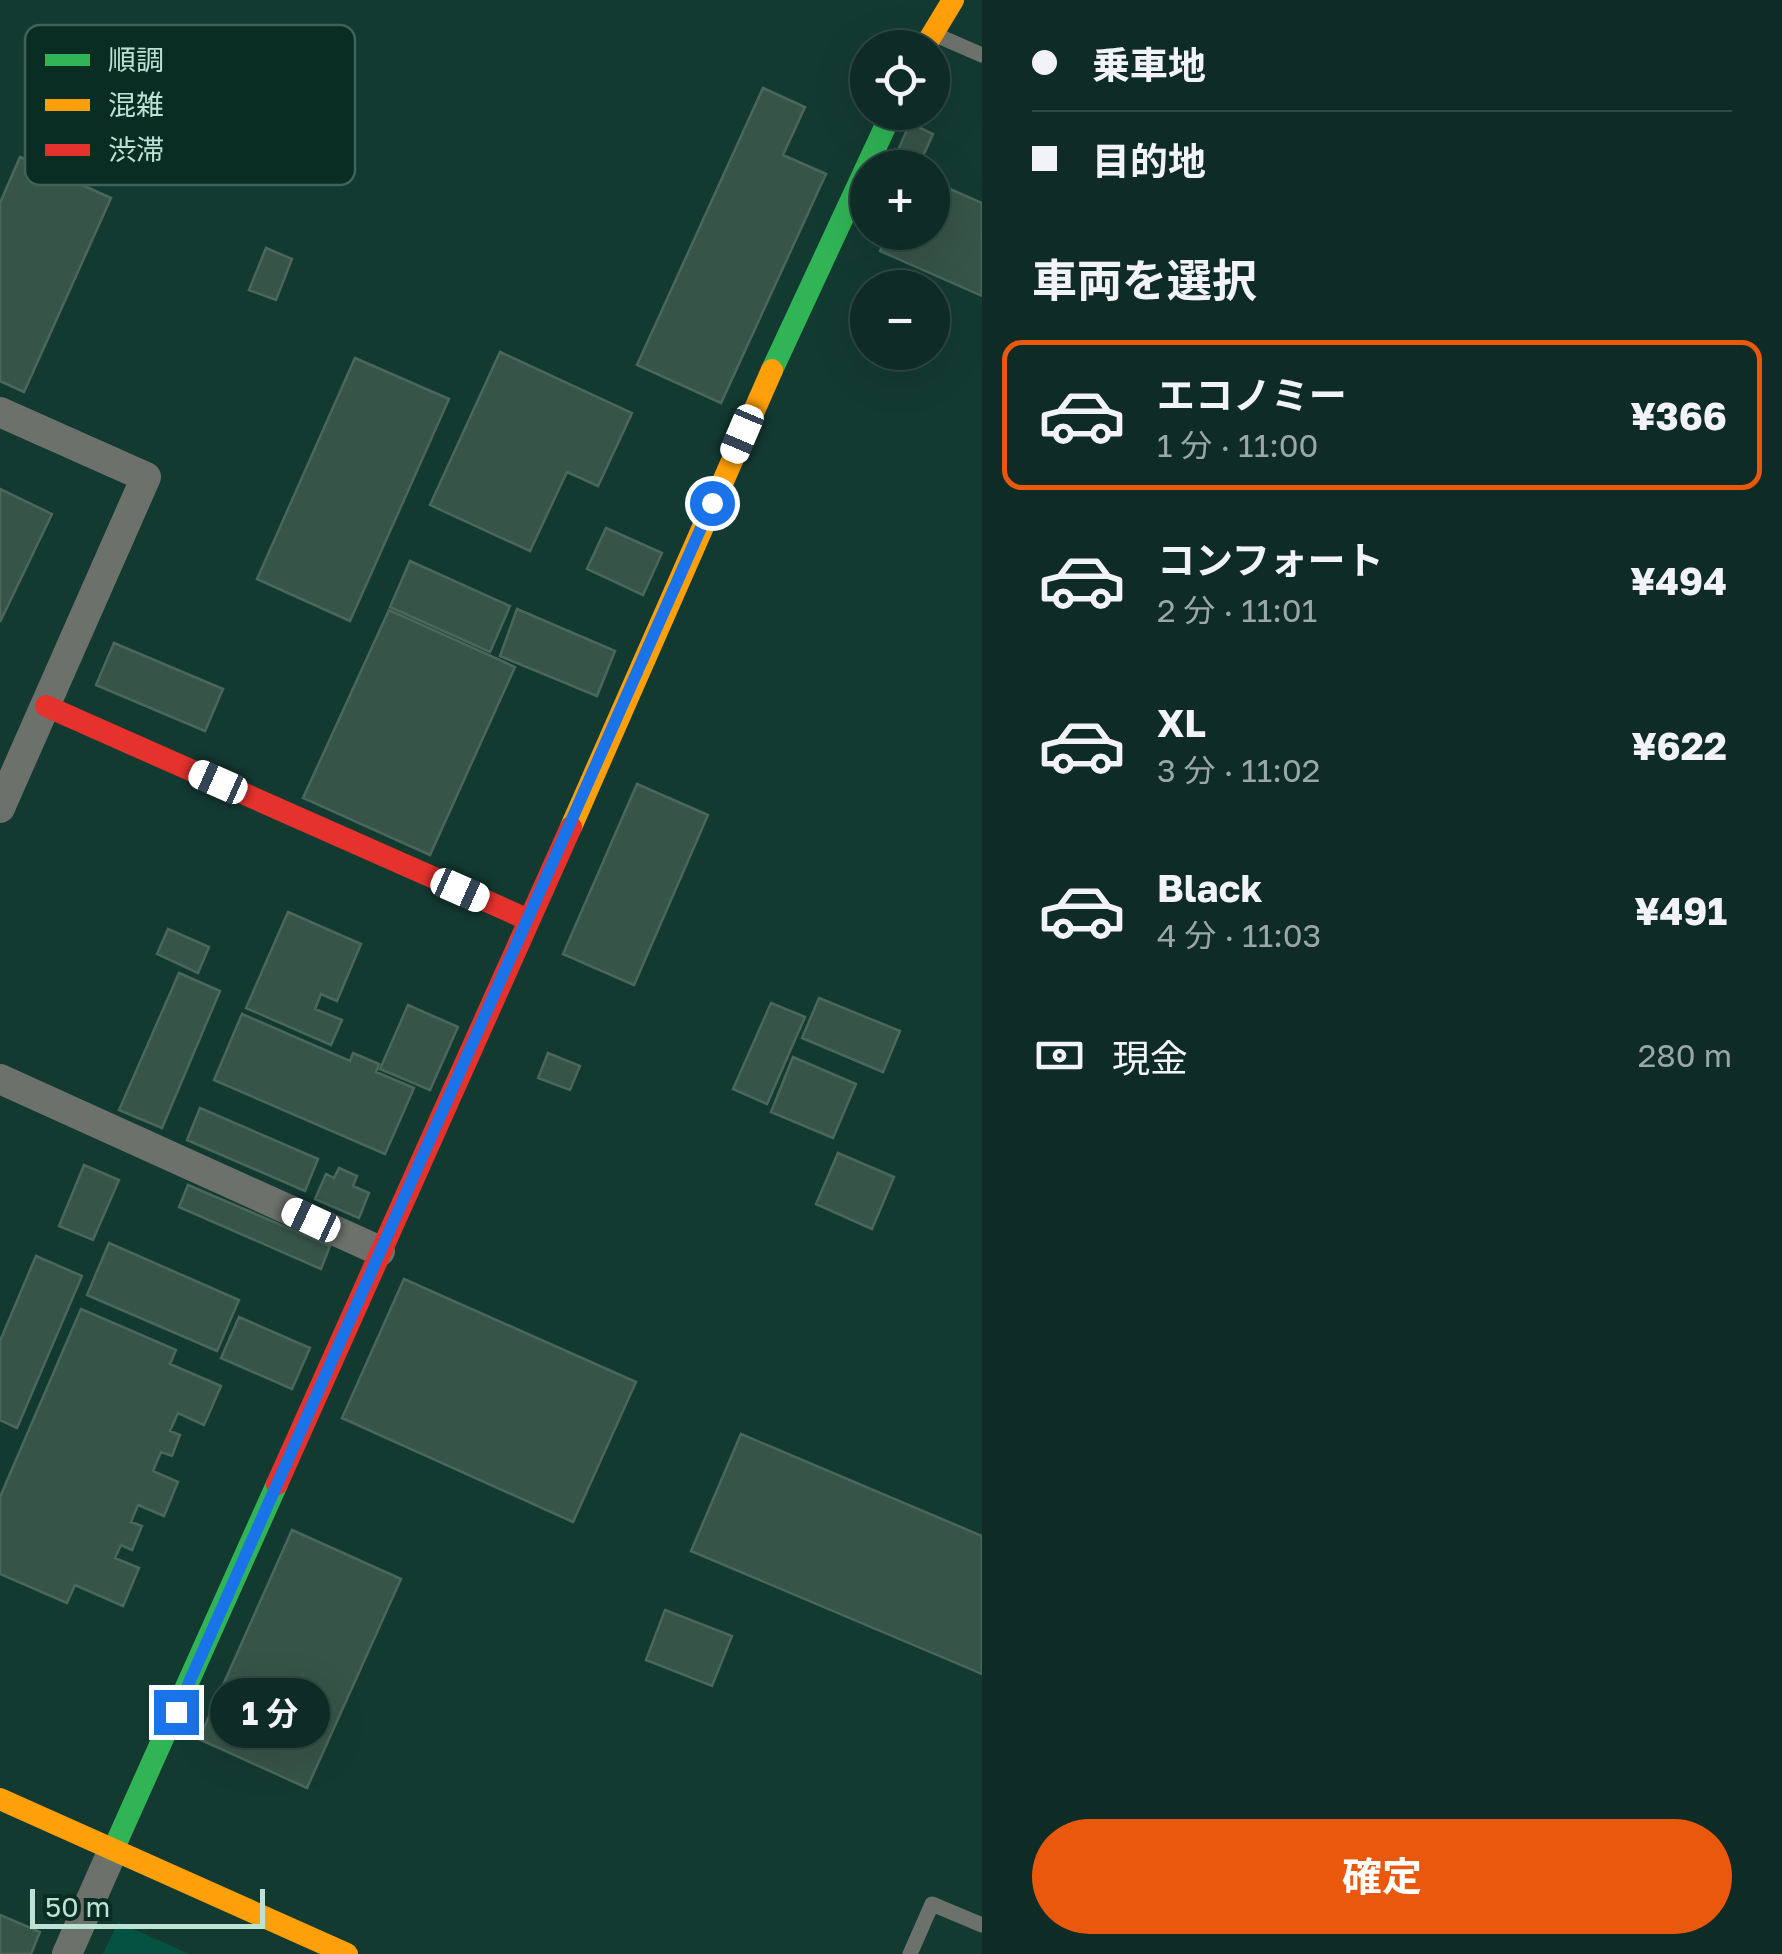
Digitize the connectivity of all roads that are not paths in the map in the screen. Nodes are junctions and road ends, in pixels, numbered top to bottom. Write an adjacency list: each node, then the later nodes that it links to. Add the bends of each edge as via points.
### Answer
1 (952, 0): 2 (street)
2 (934, 30)
3 (950, 46): 4 (lane)
4 (982, 55)
5 (884, 130): 9 (street)
6 (0, 412): 7 (street, via 146,477)
7 (46, 706): 8 (street); 9 (street)
8 (0, 808)
9 (529, 920): 11 (street)
10 (0, 1079): 11 (street)
11 (380, 1251): 13 (street)
12 (0, 1799): 13 (street)
13 (113, 1850): 15 (street); 16 (street)
14 (982, 1925): 17 (lane, via 932,1904)
15 (67, 1954)
16 (346, 1954)
17 (910, 1954)

